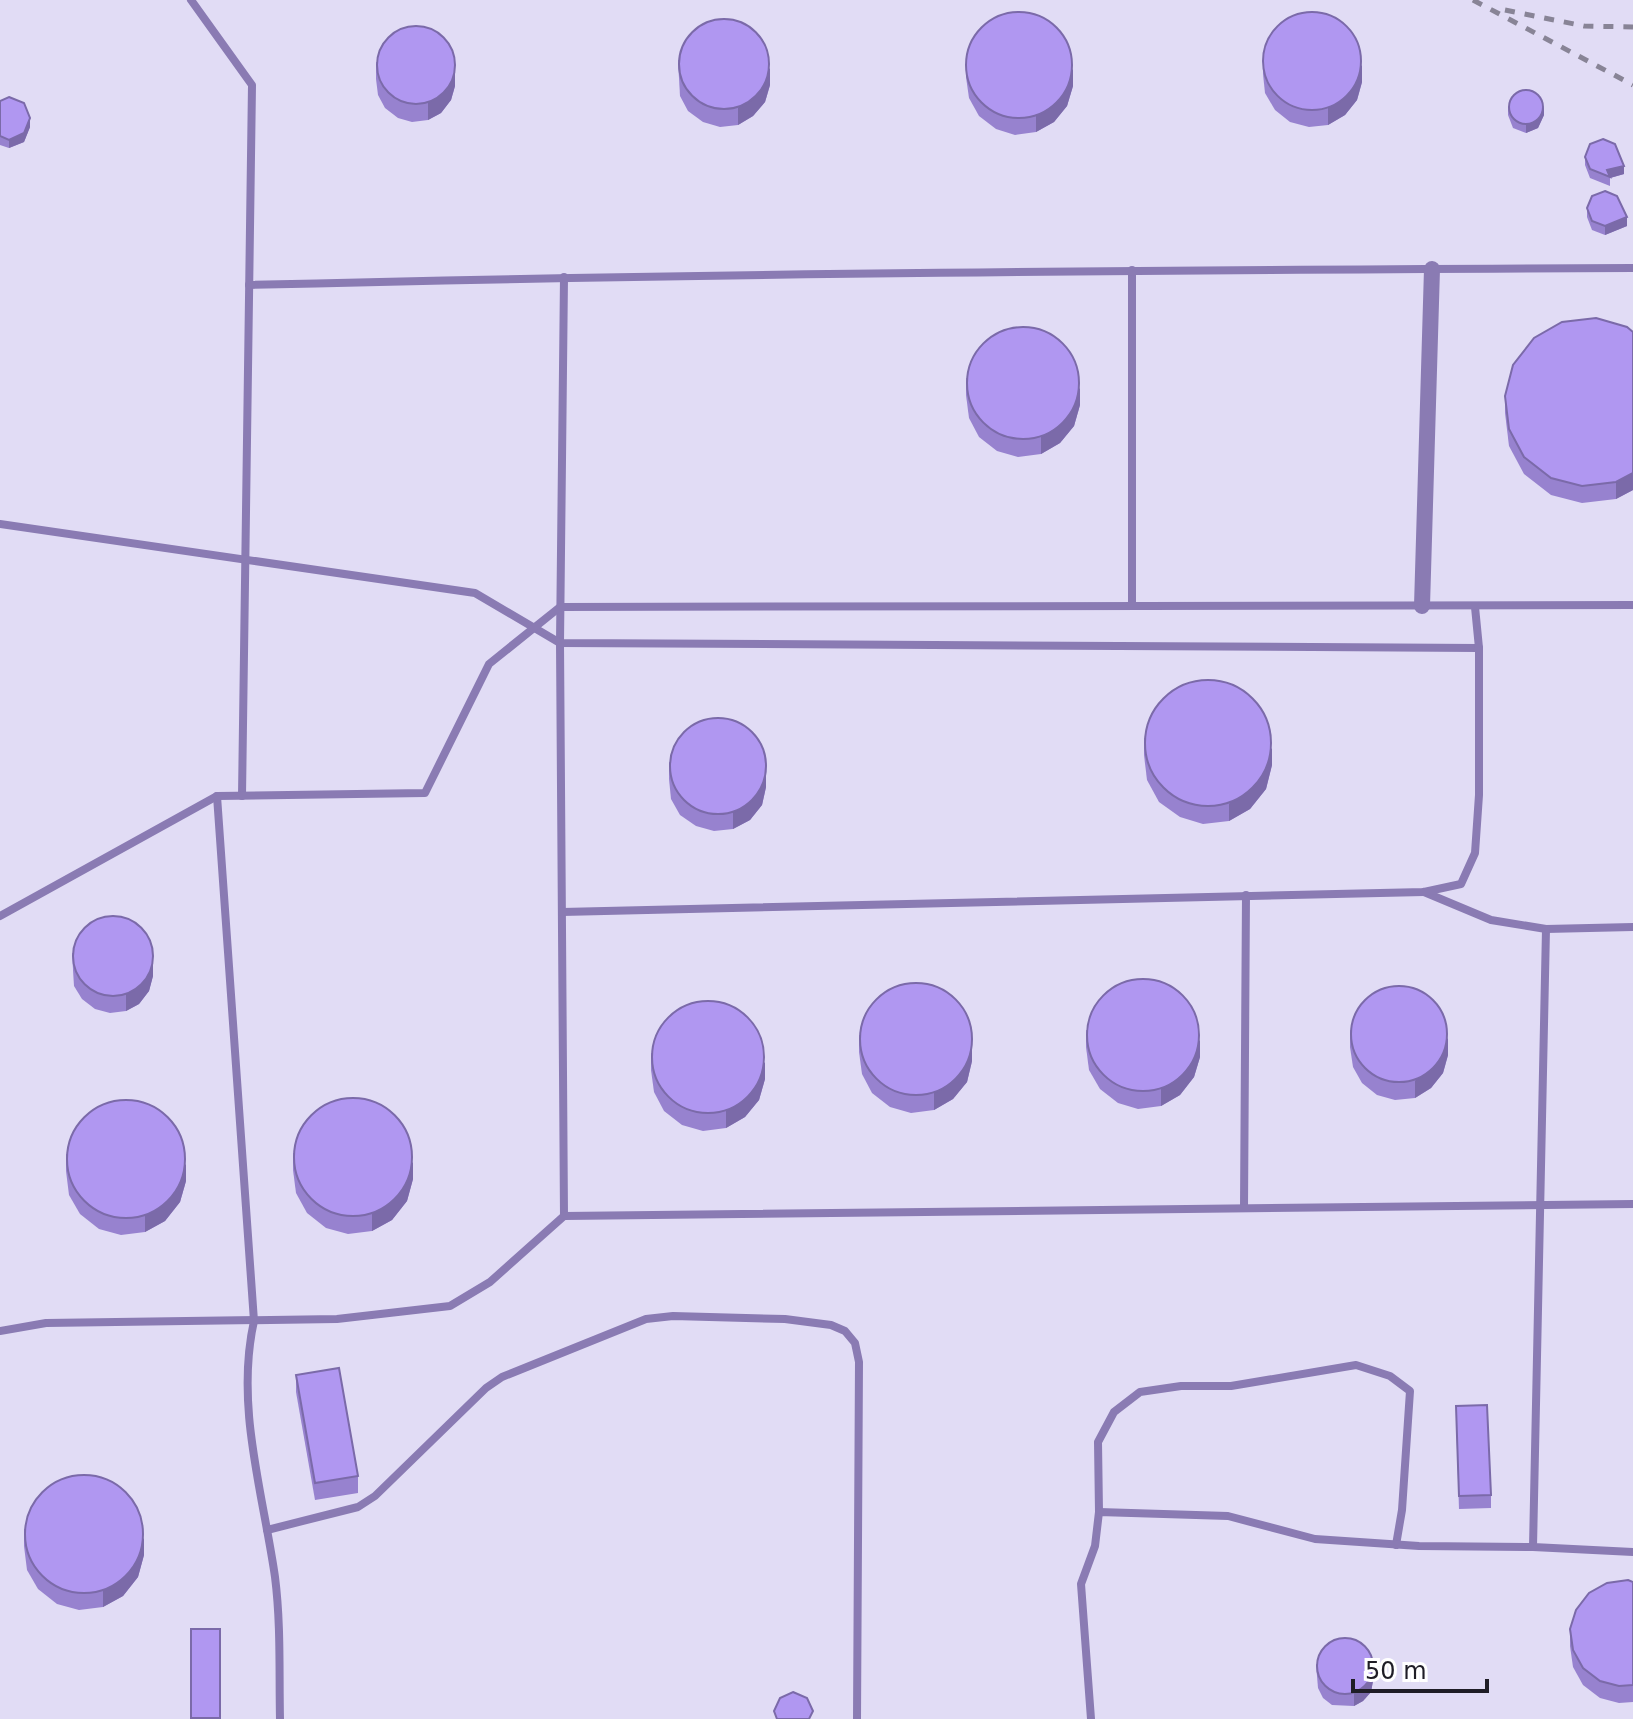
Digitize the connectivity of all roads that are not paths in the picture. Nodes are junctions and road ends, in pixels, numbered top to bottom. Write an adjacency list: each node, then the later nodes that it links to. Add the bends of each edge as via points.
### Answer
1 (191, 0): 6 (lane, via 252,85)
2 (1633, 268): 3 (lane)
3 (1432, 269): 4 (lane); 11 (street)
4 (1132, 270): 5 (lane); 9 (lane)
5 (564, 277): 6 (lane); 12 (lane)
6 (249, 285): 8 (lane)
7 (0, 524): 8 (lane)
8 (245, 559): 14 (lane, via 475,593); 18 (lane)
9 (1132, 605): 11 (lane); 12 (lane)
10 (1633, 605): 13 (lane)
11 (1422, 606): 13 (lane)
12 (560, 607): 14 (lane); 15 (lane)
13 (1475, 607): 16 (lane)
14 (534, 628): 15 (lane); 18 (lane, via 489,664 425,793)
15 (560, 643): 16 (lane); 21 (lane)
16 (1479, 648): 19 (lane, via 1475,853 1461,884)
17 (217, 796): 18 (lane); 22 (lane); 29 (lane)
18 (242, 796)
19 (1424, 892): 20 (lane); 24 (lane, via 1491,920)
20 (1246, 895): 21 (lane); 27 (lane)
21 (562, 912): 28 (lane)
22 (0, 916)
23 (1633, 927): 24 (lane)
24 (1546, 929): 26 (lane)
25 (1633, 1204): 26 (lane)
26 (1541, 1205): 27 (lane); 34 (lane)
27 (1244, 1208): 28 (lane)
28 (564, 1216): 29 (lane, via 490,1282 450,1306 337,1319)
29 (254, 1321): 30 (lane, via 46,1323); 32 (lane, via 247,1399)
30 (0, 1331)
31 (1099, 1512): 33 (lane, via 1228,1516 1315,1539); 33 (lane, via 1098,1442 1114,1412 1140,1392 1231,1386 1356,1365 1390,1376 1410,1391); 38 (lane, via 1095,1546 1081,1584)
32 (267, 1530): 36 (lane, via 279,1631); 37 (lane, via 358,1507 502,1377 646,1319 785,1319 831,1325 855,1343 859,1362)
33 (1396, 1545): 34 (lane)
34 (1533, 1547): 35 (lane)
35 (1633, 1552)
36 (280, 1719)
37 (857, 1719)
38 (1091, 1719)

